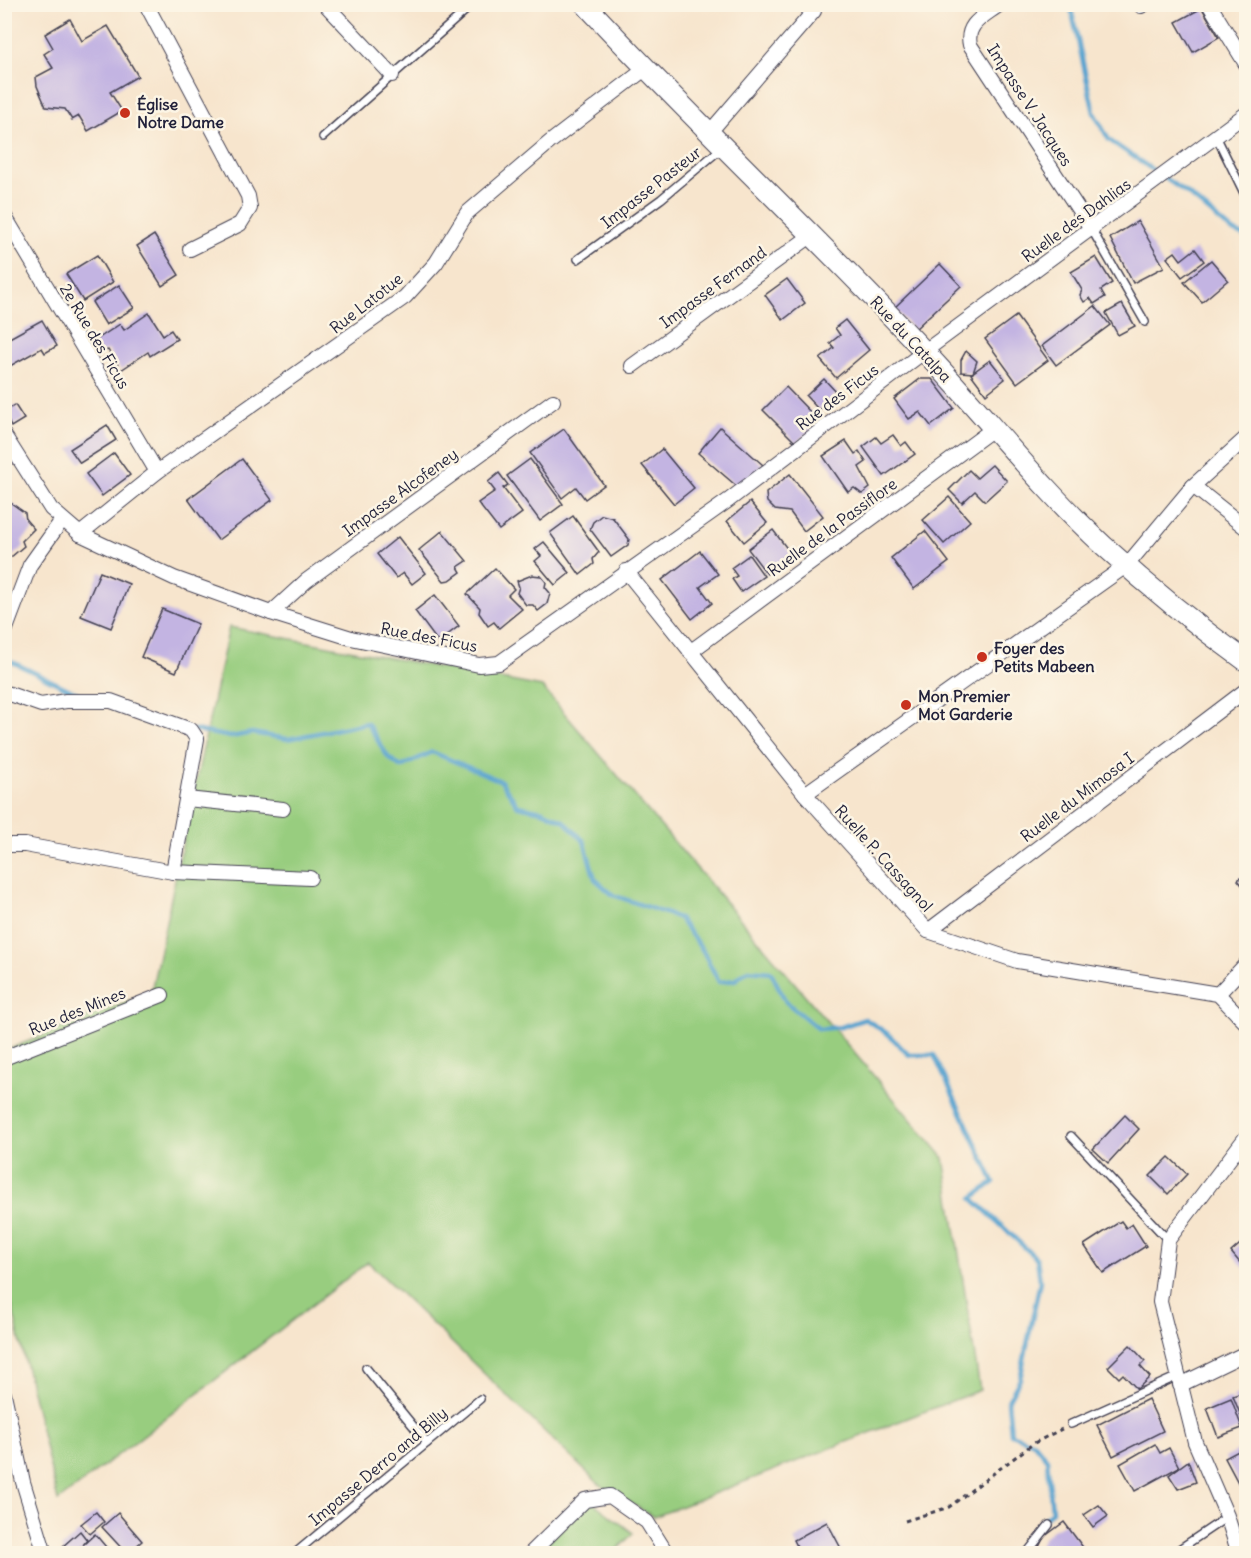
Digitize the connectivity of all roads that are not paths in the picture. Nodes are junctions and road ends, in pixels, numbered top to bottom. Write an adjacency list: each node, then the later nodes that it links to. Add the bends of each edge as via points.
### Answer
1 (146, 4): 20 (street, via 248,196 250,208 240,224)
2 (325, 4): 10 (street)
3 (473, 4): 10 (lane)
4 (585, 4): 9 (street)
5 (1000, 4): 18 (street, Impasse V. Jacques, via 971,25 970,45)
6 (1209, 4): 8 (street)
7 (814, 12): 12 (street)
8 (1246, 64)
9 (645, 69): 12 (street); 29 (street, Rue Latotue, via 467,213 436,263 405,297)
10 (392, 75): 13 (lane)
11 (1246, 114): 14 (street, Ruelle des Dahlias)
12 (709, 133): 15 (lane, Impasse Pasteur)
13 (323, 136)
14 (1216, 136): 16 (lane); 18 (street, Ruelle des Dahlias)
15 (724, 147): 19 (street, Rue du Catalpa); 21 (lane, Impasse Pasteur)
16 (1246, 196)
17 (4, 216): 29 (street, 2e Rue des Ficus)
18 (1092, 230): 22 (lane); 23 (street, Ruelle des Dahlias)
19 (812, 235): 23 (street, Rue du Catalpa); 24 (street, Impasse Fernand)
20 (190, 249)
21 (578, 259)
22 (1145, 322)
23 (924, 351): 26 (street, Rue du Catalpa); 35 (street, Rue des Ficus, via 729,500)
24 (632, 366)
25 (552, 401): 36 (street, Impasse Alcofeney, via 306,581)
26 (993, 429): 34 (street, Rue du Catalpa, via 1104,546); 38 (street, Ruelle de la Passiflore)
27 (4, 435): 31 (street, Rue des Ficus)
28 (1246, 438): 30 (street)
29 (157, 472): 33 (street, Rue Latotue)
30 (1193, 486): 32 (street); 34 (street)
31 (62, 520): 33 (street, Rue des Ficus); 37 (street, via 30,565)
32 (1246, 528)
33 (80, 534): 36 (street, Rue des Ficus, via 174,578)
34 (1127, 565): 39 (street, Rue du Catalpa); 42 (street)
35 (626, 571): 36 (street, Rue des Ficus, via 499,663 479,665 351,638); 38 (street, Ruelle P. Cassagnol)
36 (271, 613)
37 (4, 634)
38 (690, 652): 42 (street, Ruelle P. Cassagnol)
39 (1246, 661)
40 (1246, 690): 48 (street, Ruelle du Mimosa I)
41 (4, 692): 43 (street, via 40,705 84,700 122,704 191,730 197,740)
42 (805, 794): 48 (street, Ruelle P. Cassagnol)
43 (188, 799): 44 (street); 46 (street)
44 (283, 809)
45 (4, 846): 46 (street, via 25,845)
46 (173, 872): 47 (street)
47 (310, 878)
48 (928, 931): 50 (street, Ruelle P. Cassagnol, via 1017,961)
49 (1246, 964): 50 (street)
50 (1218, 994): 52 (street)
51 (162, 995): 53 (street, Rue des Mines)
52 (1246, 1023)
53 (4, 1058)
54 (1071, 1136): 56 (lane)
55 (1246, 1137): 56 (street)
56 (1168, 1240): 59 (street, via 1160,1302)
57 (1246, 1353): 59 (street)
58 (366, 1368): 63 (lane)
59 (1179, 1381): 62 (lane); 64 (street, via 1195,1443)
60 (4, 1394): 66 (street, via 23,1482)
61 (480, 1399): 63 (lane, Impasse Derro and Billy)
62 (1071, 1424)
63 (427, 1443): 67 (lane, Impasse Derro and Billy)
64 (1227, 1516): 71 (lane); 72 (street)
65 (1049, 1525): 70 (lane)
66 (45, 1554)
67 (294, 1554)
68 (530, 1554): 69 (street, via 585,1500 610,1496 647,1522)
69 (667, 1554)
70 (1026, 1554)
71 (1172, 1554)
72 (1239, 1554)

